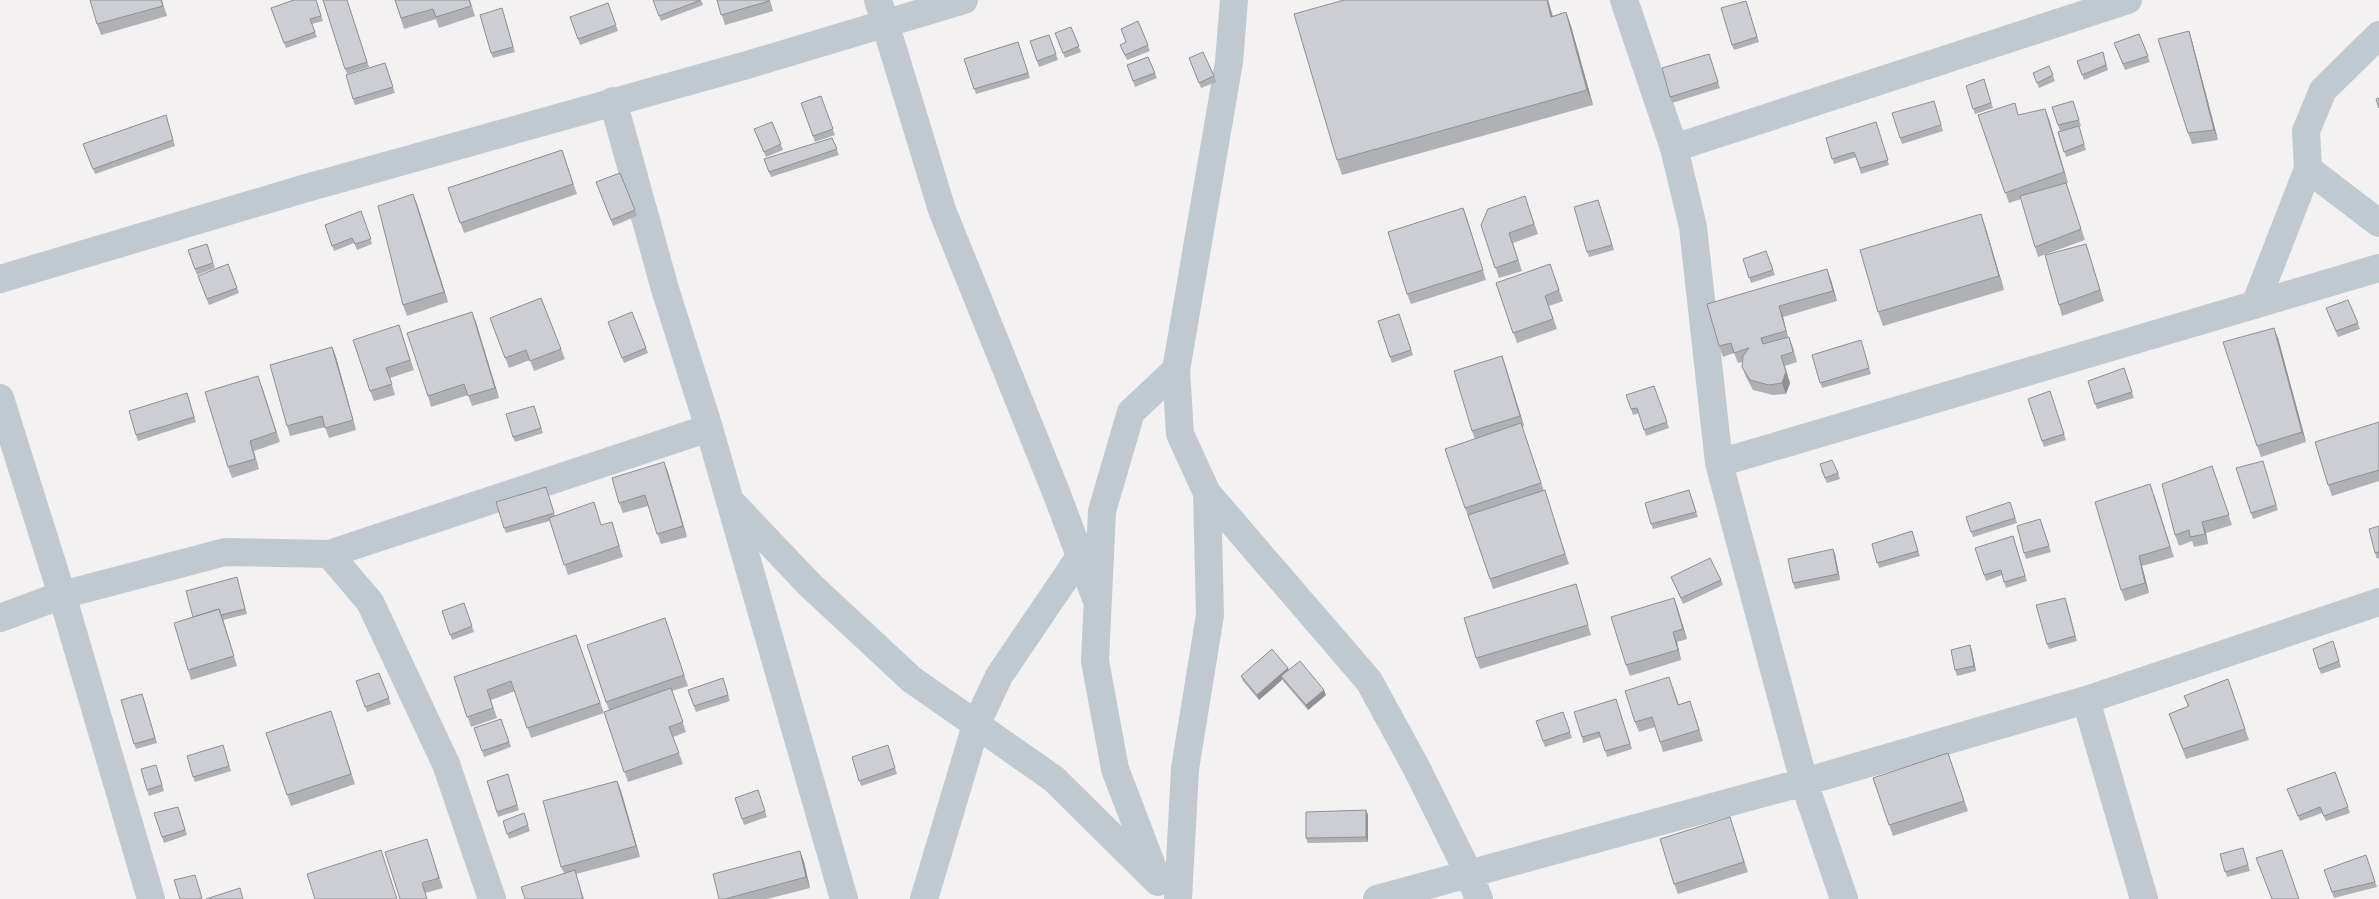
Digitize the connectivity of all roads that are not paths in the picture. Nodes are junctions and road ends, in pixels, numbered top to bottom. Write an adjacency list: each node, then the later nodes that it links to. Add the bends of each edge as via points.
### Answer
1 (964, 0): 5 (street)
2 (1234, 0): 14 (street, via 1227,71)
3 (1624, 0): 8 (street)
4 (2128, 0): 8 (street)
5 (881, 11): 7 (street, via 747,65); 21 (street, via 942,210)
6 (2379, 35): 9 (street, via 2323,90 2306,131)
7 (613, 101): 12 (street); 16 (street, via 665,289)
8 (1674, 148): 17 (street, via 1693,227)
9 (2308, 169): 10 (street); 13 (street)
10 (2379, 223)
11 (2379, 268): 13 (street)
12 (0, 279)
13 (2255, 305): 17 (street)
14 (1176, 370): 18 (street, via 1180,434); 23 (street, via 1131,412 1102,511)
15 (0, 398): 22 (street)
16 (709, 428): 19 (street); 20 (street)
17 (1720, 463): 28 (street)
18 (1208, 493): 29 (street, via 1369,681); 30 (street, via 1210,615)
19 (730, 500): 27 (street, via 810,585 911,679); 33 (street)
20 (328, 554): 22 (street, via 225,552); 32 (street, via 370,602 446,764)
21 (1081, 555): 23 (street); 27 (street, via 999,676)
22 (62, 595): 25 (street); 31 (street)
23 (1098, 601): 30 (street, via 1095,661 1115,769)
24 (2379, 602): 26 (street)
25 (0, 618)
26 (2086, 700): 28 (street); 38 (street)
27 (976, 725): 30 (street, via 1054,779); 34 (street)
28 (1804, 782): 29 (street); 37 (street)
29 (1469, 874): 35 (street); 36 (street)
30 (1166, 893)
31 (151, 899)
32 (492, 899)
33 (844, 899)
34 (924, 899)
35 (1377, 899)
36 (1479, 899)
37 (1844, 899)
38 (2144, 899)

